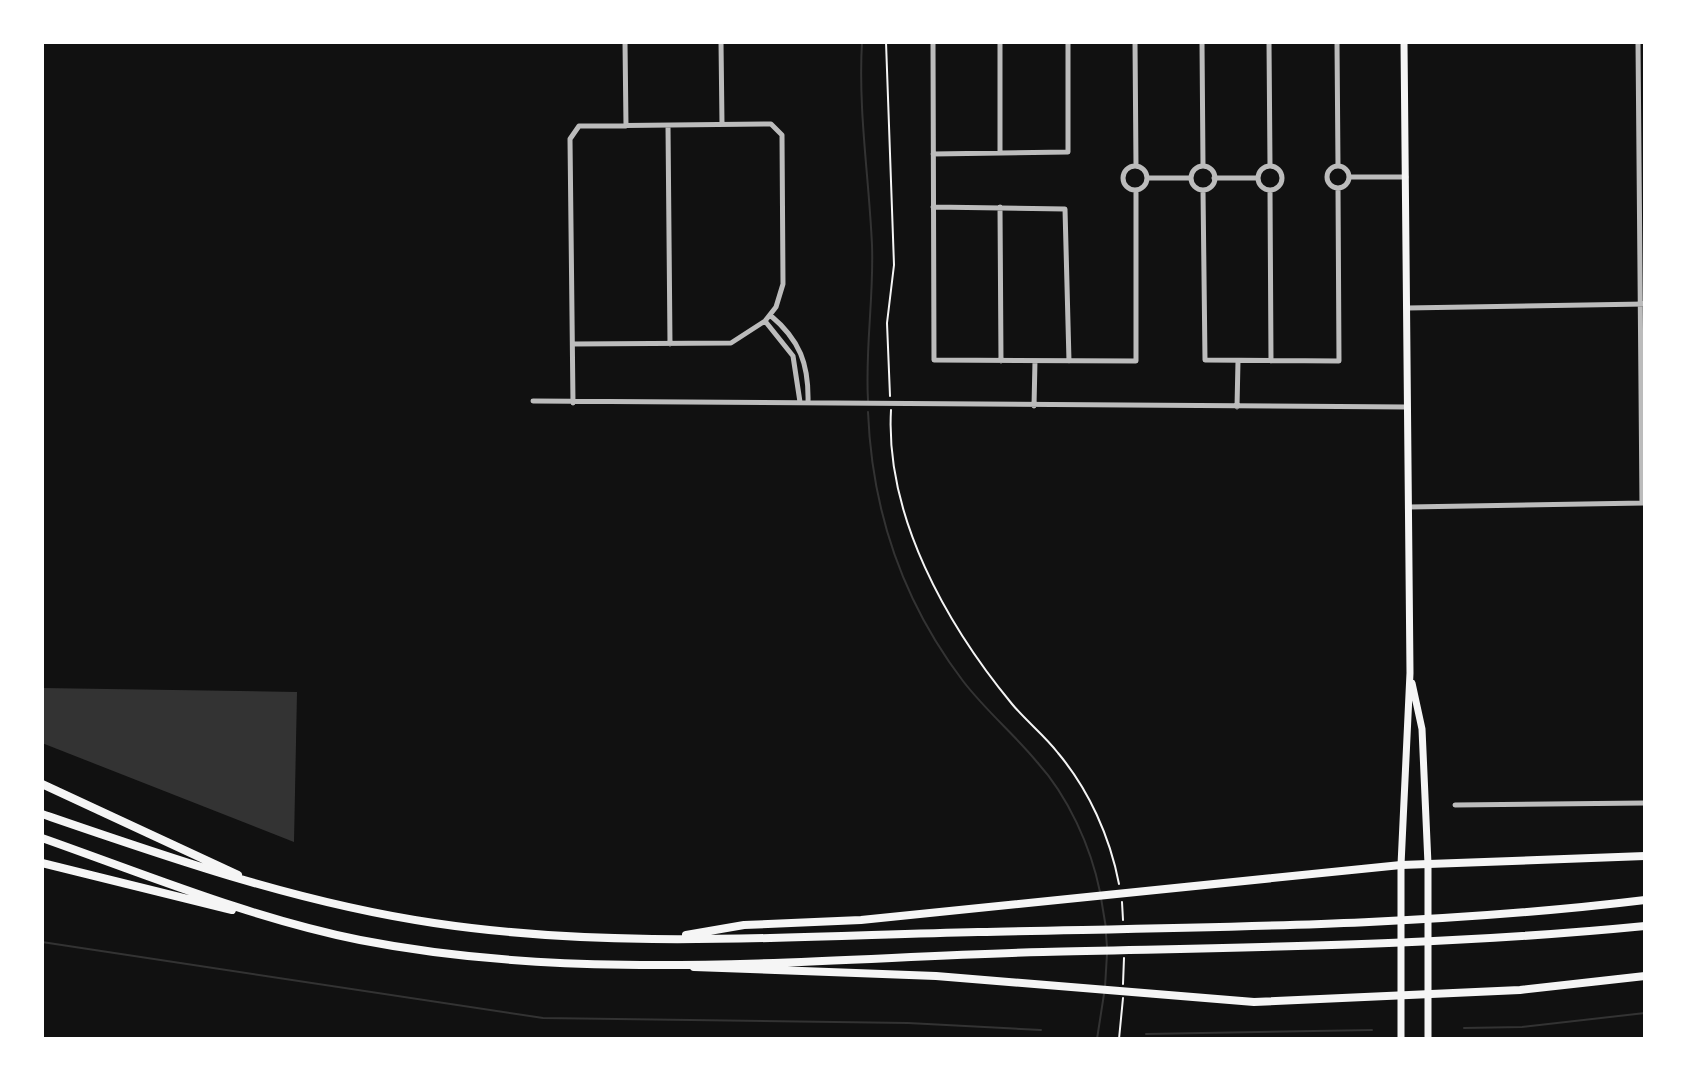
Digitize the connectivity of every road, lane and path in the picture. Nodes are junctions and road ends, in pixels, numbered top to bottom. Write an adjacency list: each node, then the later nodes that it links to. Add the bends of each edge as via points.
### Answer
1 (625, 42): 14 (street)
2 (721, 42): 13 (street)
3 (886, 42): 49 (path, via 894,265 887,323)
4 (933, 42): 17 (street)
5 (1000, 42): 16 (street)
6 (1068, 42): 16 (street, via 1068,152)
7 (1135, 42): 18 (street)
8 (1202, 42): 19 (street)
9 (1269, 42): 20 (street)
10 (1337, 42): 21 (street)
11 (1404, 42): 23 (main road)
12 (1638, 42): 34 (street)
13 (722, 124): 15 (street); 36 (street, via 771,124 782,135 783,284)
14 (626, 126): 15 (street); 38 (street, via 579,126 570,139)
15 (668, 126): 39 (street)
16 (1000, 153): 17 (street)
17 (933, 154): 32 (street)
18 (1136, 166): 24 (street); 29 (street, via 1124,176 1127,186)
19 (1203, 166): 25 (street, via 1195,168); 26 (street)
20 (1270, 166): 27 (street); 31 (street, via 1278,169 1282,180)
21 (1338, 166): 22 (street); 28 (street, via 1327,175 1329,184)
22 (1349, 177): 23 (street); 28 (street)
23 (1406, 177): 35 (main road)
24 (1147, 178): 25 (street); 29 (street)
25 (1191, 178): 30 (street)
26 (1214, 178): 27 (street); 30 (street)
27 (1258, 178): 31 (street)
28 (1338, 188): 44 (street, via 1339,361)
29 (1136, 190): 42 (street, via 1136,361)
30 (1203, 190): 43 (street, via 1205,360)
31 (1270, 190): 44 (street)
32 (933, 207): 33 (street); 40 (street, via 934,360)
33 (1000, 207): 40 (street); 42 (street, via 1065,209)
34 (1642, 304): 35 (street); 53 (street)
35 (1407, 308): 52 (main road)
36 (770, 315): 37 (street); 48 (street, via 802,351)
37 (765, 321): 39 (street, via 731,343); 46 (street, via 793,356)
38 (573, 344): 39 (street); 47 (street)
39 (670, 344)
40 (1001, 361): 41 (street)
41 (1035, 361): 42 (street); 50 (street)
42 (1069, 361)
43 (1238, 361): 44 (street); 51 (street)
44 (1271, 361)
45 (533, 401): 47 (street)
46 (800, 402): 47 (street); 48 (street)
47 (573, 403)
48 (808, 403): 49 (street)
49 (888, 405): 50 (street); 62 (path, via 900,496 933,581 983,666 1067,765 1093,808)
50 (1034, 406): 51 (street)
51 (1237, 407): 52 (street)
52 (1408, 407): 54 (main road)
53 (1644, 503): 54 (street)
54 (1409, 507): 55 (main road)
55 (1410, 673): 64 (main road, via 1422,729); 65 (main road)
56 (42, 784): 66 (highway, via 198,853)
57 (1645, 803): 58 (street)
58 (1455, 805)
59 (42, 814): 66 (highway)
60 (42, 838): 68 (highway)
61 (1645, 856): 64 (highway)
62 (1114, 859)
63 (42, 863): 68 (highway)
64 (1428, 864): 65 (highway); 73 (main road)
65 (1401, 865): 70 (highway, via 861,920 744,925); 74 (main road)
66 (252, 883): 70 (highway, via 387,915 484,930)
67 (1645, 900): 70 (highway, via 1378,922)
68 (260, 915): 71 (highway, via 361,940 439,952 526,961)
69 (1645, 926): 71 (highway, via 1378,946)
70 (671, 938)
71 (673, 964): 74 (highway, via 902,973 1254,1002)
72 (1645, 976): 73 (highway)
73 (1428, 995): 74 (highway); 76 (main road)
74 (1400, 996): 75 (main road)
75 (1401, 1039)
76 (1428, 1039)

